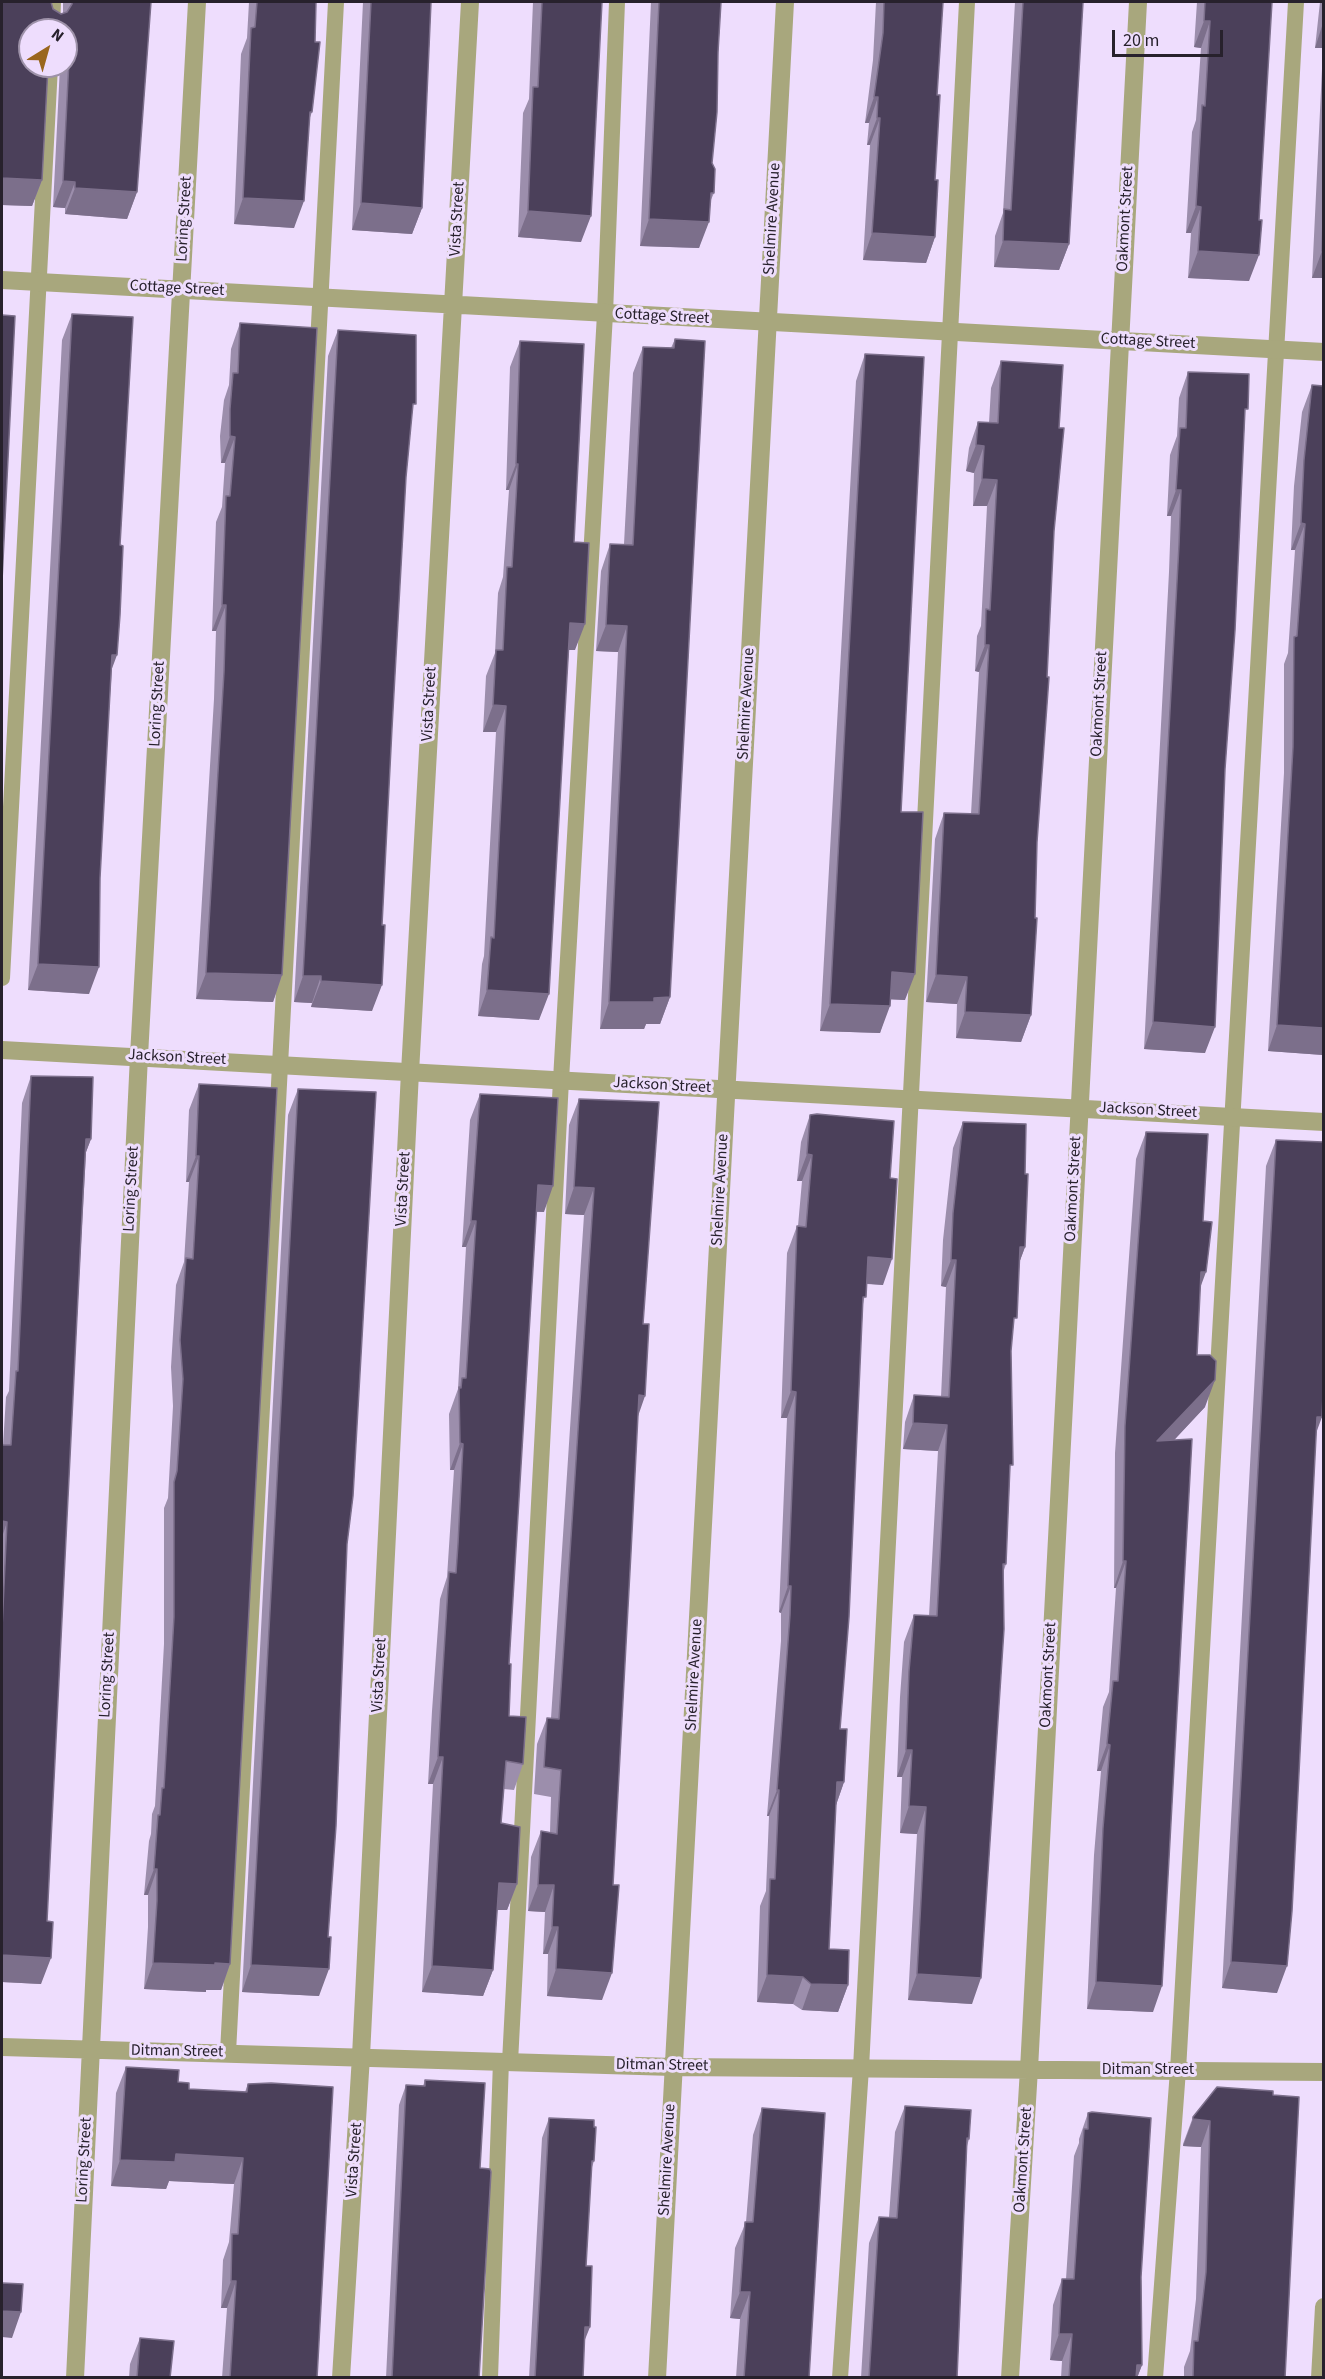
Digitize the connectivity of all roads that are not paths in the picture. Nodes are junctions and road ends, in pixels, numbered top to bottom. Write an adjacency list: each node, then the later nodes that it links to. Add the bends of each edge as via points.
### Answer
1 (53, 2): 10 (lane)
2 (197, 2): 14 (street, Loring Street)
3 (336, 2): 15 (lane)
4 (470, 2): 16 (street, Vista Street)
5 (617, 2): 17 (lane)
6 (785, 2): 18 (street, Shelmire Avenue)
7 (967, 2): 19 (lane)
8 (1138, 2): 20 (street, Oakmont Street)
9 (1296, 2): 21 (lane)
10 (52, 18)
11 (49, 78): 13 (lane)
12 (2, 280): 13 (street, Cottage Street)
13 (39, 282): 14 (street, Cottage Street); 23 (lane)
14 (181, 290): 15 (street, Cottage Street); 25 (street, Loring Street)
15 (321, 298): 16 (street, Cottage Street); 26 (lane)
16 (453, 305): 17 (street, Cottage Street); 27 (street, Vista Street)
17 (605, 314): 18 (street, Cottage Street); 28 (lane)
18 (767, 323): 19 (street, Cottage Street); 29 (street, Shelmire Avenue)
19 (948, 332): 20 (street, Cottage Street); 30 (lane)
20 (1120, 341): 21 (street, Cottage Street); 31 (street, Oakmont Street)
21 (1276, 349): 22 (street, Cottage Street); 32 (lane)
22 (1323, 352)
23 (2, 978)
24 (2, 1050): 25 (street, Jackson Street)
25 (139, 1056): 26 (street, Jackson Street); 35 (street, Loring Street)
26 (279, 1064): 27 (street, Jackson Street); 36 (lane)
27 (410, 1072): 28 (street, Jackson Street); 37 (street, Vista Street)
28 (561, 1080): 29 (street, Jackson Street); 38 (lane)
29 (726, 1090): 30 (street, Jackson Street); 39 (street, Shelmire Avenue)
30 (910, 1099): 31 (street, Jackson Street); 40 (lane)
31 (1078, 1107): 32 (street, Jackson Street); 41 (street, Oakmont Street)
32 (1232, 1116): 33 (street, Jackson Street); 42 (lane)
33 (1323, 1122)
34 (2, 2047): 35 (street, Ditman Street)
35 (90, 2051): 36 (street, Ditman Street); 45 (street, Loring Street)
36 (228, 2052): 37 (street, Ditman Street)
37 (362, 2056): 38 (street, Ditman Street); 46 (street, Vista Street)
38 (506, 2062): 39 (street, Ditman Street); 47 (lane)
39 (673, 2067): 40 (street, Ditman Street); 48 (street, Shelmire Avenue)
40 (861, 2068): 41 (street, Ditman Street); 49 (lane)
41 (1029, 2069): 42 (street, Ditman Street); 50 (street, Oakmont Street)
42 (1178, 2070): 43 (street, Ditman Street); 51 (lane)
43 (1323, 2072)
44 (1323, 2307): 52 (street)
45 (75, 2378)
46 (341, 2378)
47 (490, 2378)
48 (657, 2378)
49 (840, 2378)
50 (1010, 2378)
51 (1155, 2378)
52 (1320, 2378)

